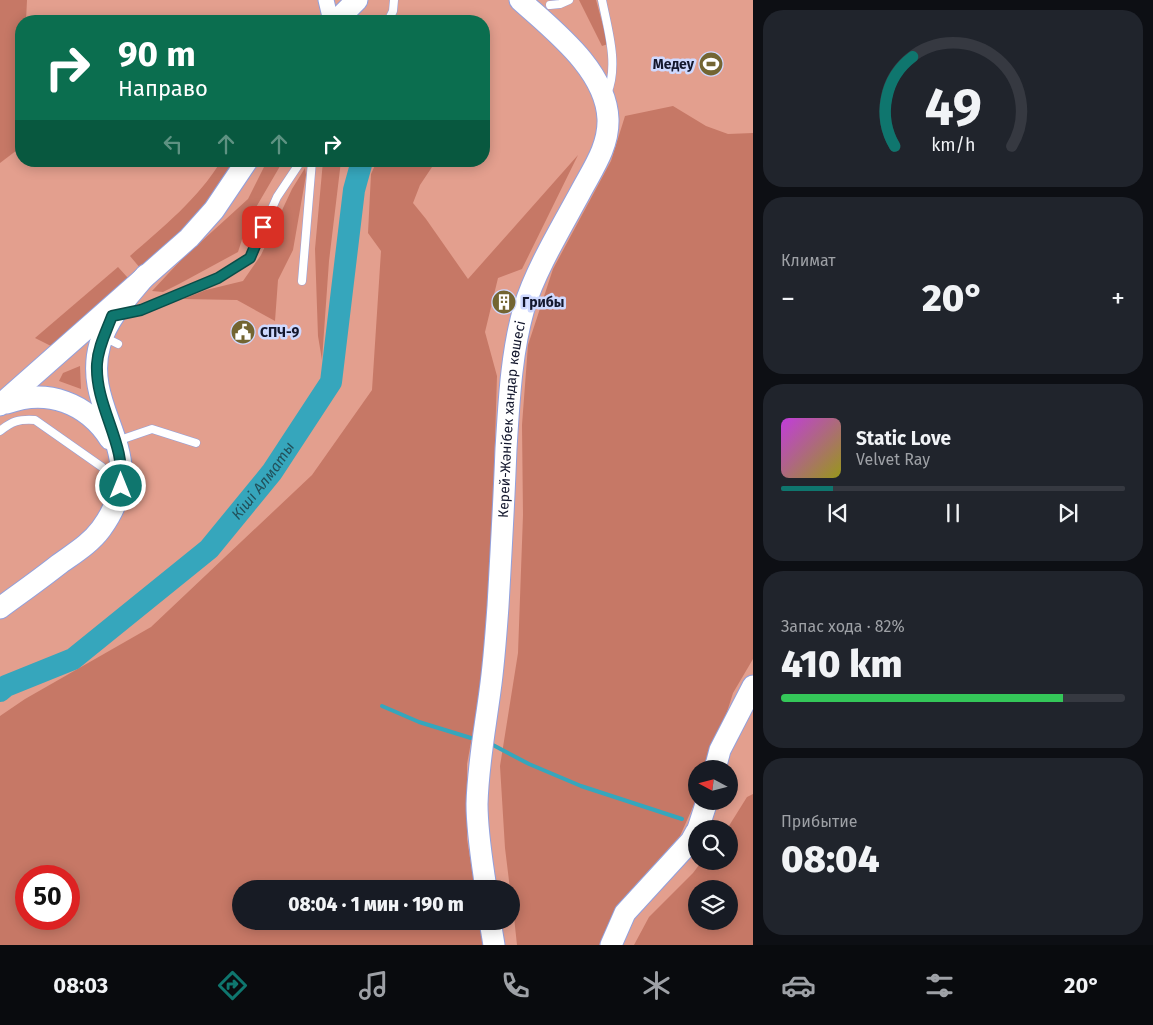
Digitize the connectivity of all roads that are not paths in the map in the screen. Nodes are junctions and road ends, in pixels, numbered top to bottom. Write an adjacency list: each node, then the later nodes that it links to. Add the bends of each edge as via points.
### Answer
1 (326, 0): 8 (street)
2 (357, 0): 9 (street)
3 (394, 0): 10 (lane)
4 (520, 0): 11 (street, Керей-Жәнібек хандар көшесі, via 577,53)
5 (569, 0): 7 (lane, via 560,4)
6 (602, 0): 11 (lane, via 612,55)
7 (543, 2): 11 (street, Керей-Жәнібек хандар көшесі, via 585,42 603,69)
8 (330, 15)
9 (342, 15)
10 (391, 15)
11 (607, 94): 27 (street, Керей-Жәнібек хандар көшесі, via 608,122 604,148 544,260 525,306 514,349 495,643 479,759 477,805)
12 (243, 167): 15 (street, via 214,210 189,238)
13 (298, 167): 17 (lane, via 277,196 250,258 218,278 170,299)
14 (311, 167): 16 (lane)
15 (146, 275): 17 (street); 18 (street)
16 (302, 281)
17 (112, 316): 20 (street, via 109,344 97,363 98,384)
18 (0, 406): 22 (street, via 33,397 51,398 81,409 95,420 112,442)
19 (0, 431): 22 (lane, via 10,423 35,420)
20 (117, 441): 21 (lane, via 152,429); 22 (street)
21 (196, 443)
22 (112, 464): 23 (street, via 123,473 117,501 100,531)
23 (0, 608)
24 (753, 686): 25 (street)
25 (717, 760)
26 (688, 844): 30 (street, via 626,914)
27 (485, 880)
28 (492, 930): 29 (street)
29 (494, 945)
30 (611, 945)

